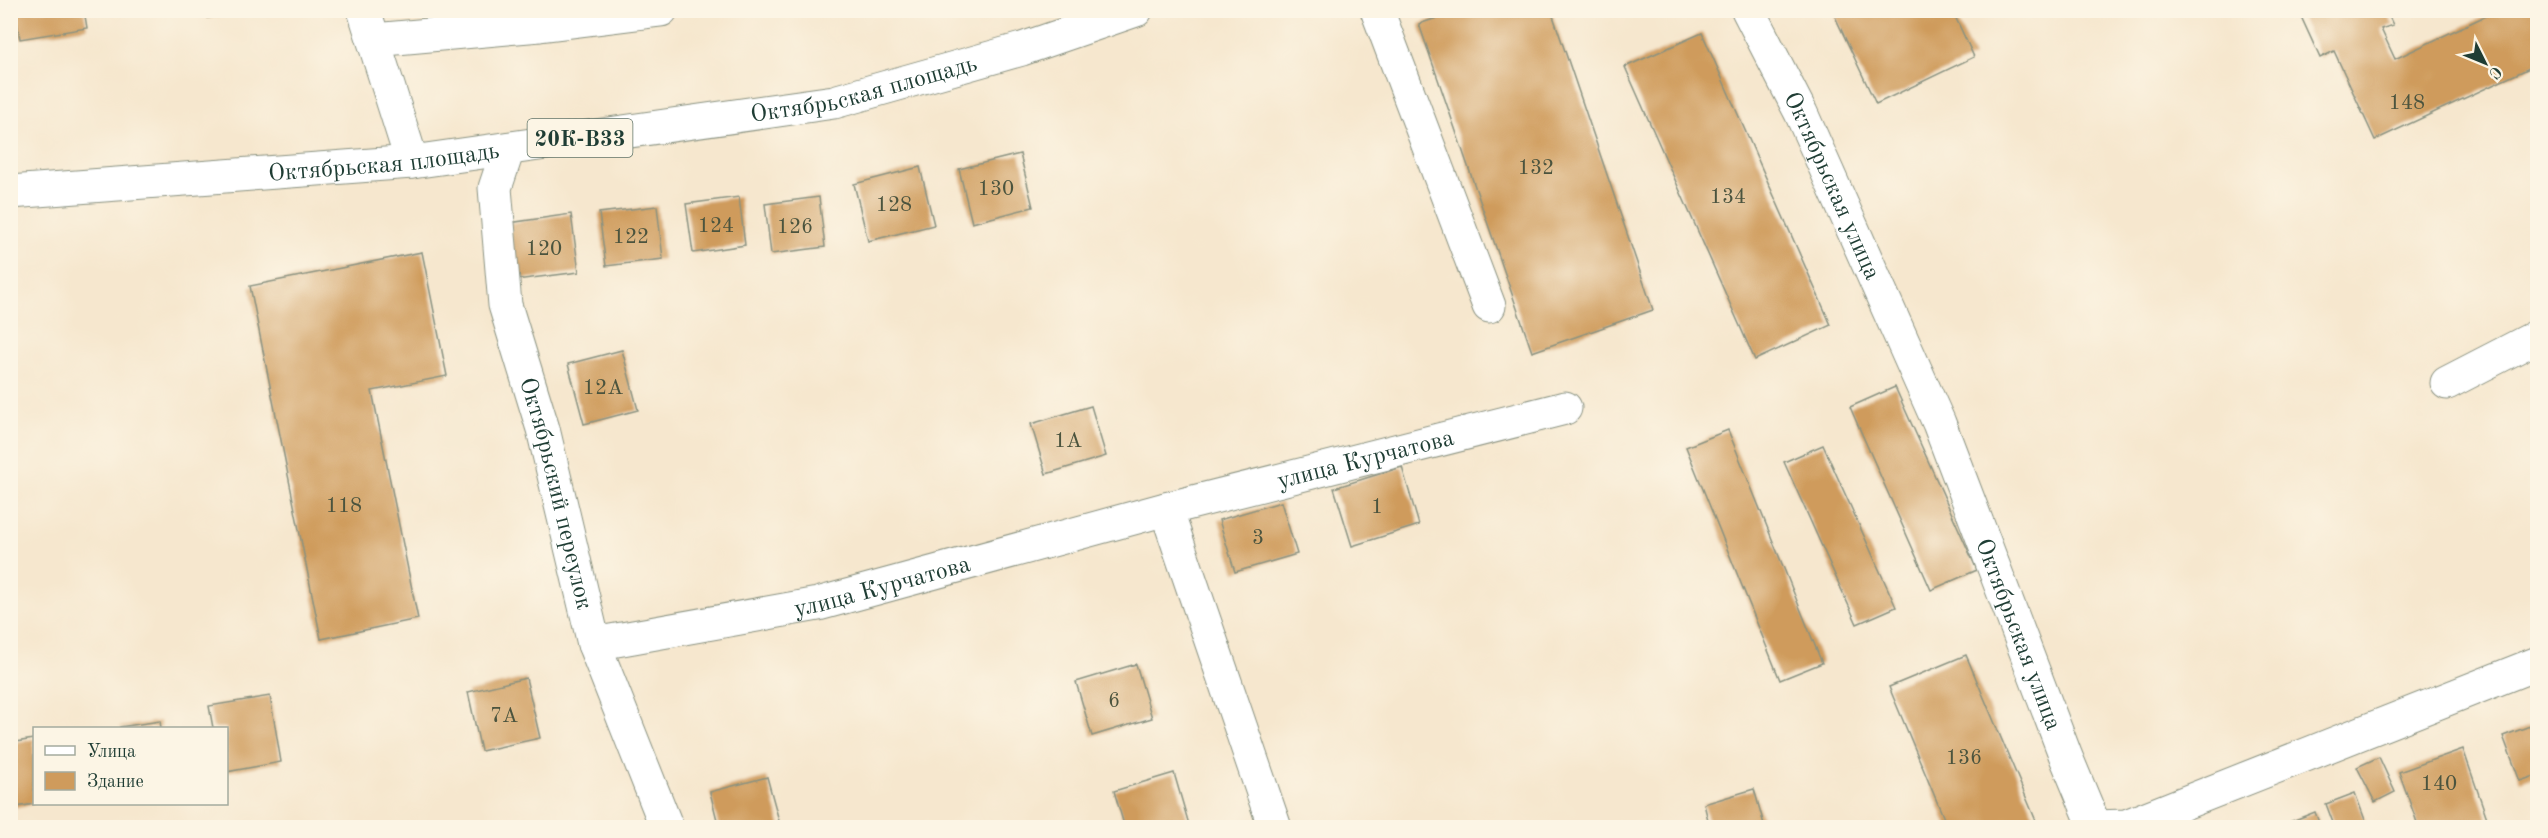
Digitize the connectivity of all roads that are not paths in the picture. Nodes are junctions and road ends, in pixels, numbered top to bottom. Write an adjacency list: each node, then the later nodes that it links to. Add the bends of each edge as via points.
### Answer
1 (661, 10): 5 (street, via 540,26)
2 (1136, 10): 6 (street, Октябрьская площадь / 20К-В33, via 1022,49 834,102)
3 (1377, 10): 9 (street)
4 (1748, 10): 15 (street, Октябрьская улица, via 1801,113 1939,423 2095,827 2127,826)
5 (369, 26): 7 (street)
6 (508, 149): 7 (street, Октябрьская площадь / 20К-В33); 14 (street, Октябрьский переулок, via 495,189 505,305 543,429)
7 (412, 162): 8 (street, Октябрьская площадь / 20К-В33)
8 (10, 192)
9 (1489, 306)
10 (2538, 336): 11 (street)
11 (2447, 383)
12 (1565, 408): 13 (street, улица Курчатова)
13 (1166, 509): 14 (street, улица Курчатова, via 818,604); 17 (street)
14 (594, 644): 16 (street, Октябрьский переулок)
15 (2538, 663)
16 (667, 828)
17 (1275, 828)

